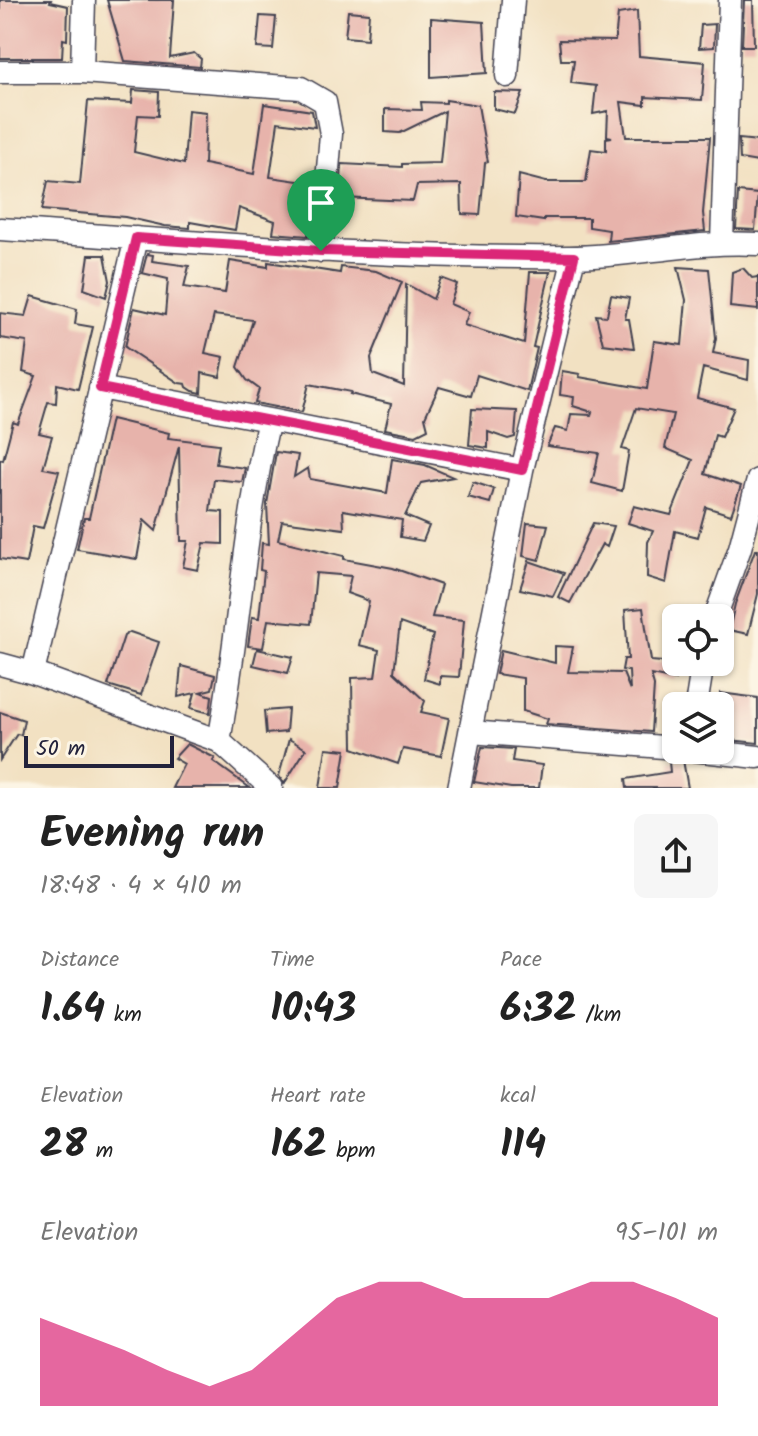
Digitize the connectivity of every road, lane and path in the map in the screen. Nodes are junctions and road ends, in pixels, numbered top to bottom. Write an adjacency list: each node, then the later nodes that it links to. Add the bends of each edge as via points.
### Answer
1 (84, 0): 5 (street)
2 (513, 0): 6 (street)
3 (730, 0): 9 (street)
4 (0, 72): 5 (street)
5 (82, 72): 11 (street, via 301,88 325,102 331,134)
6 (507, 76)
7 (0, 229): 8 (street)
8 (136, 238): 11 (street); 13 (street)
9 (722, 242): 10 (street); 12 (street)
10 (758, 244)
11 (321, 251): 12 (street)
12 (574, 257): 15 (street)
13 (100, 388): 14 (street); 19 (street)
14 (269, 420): 15 (street); 21 (street)
15 (522, 470): 20 (street)
16 (758, 480): 17 (street)
17 (720, 604)
18 (0, 664): 19 (street)
19 (33, 673): 21 (street)
20 (470, 732): 22 (street); 26 (street)
21 (219, 741): 25 (street)
22 (662, 747)
23 (734, 754): 24 (street)
24 (758, 757)
25 (271, 788)
26 (459, 788)

